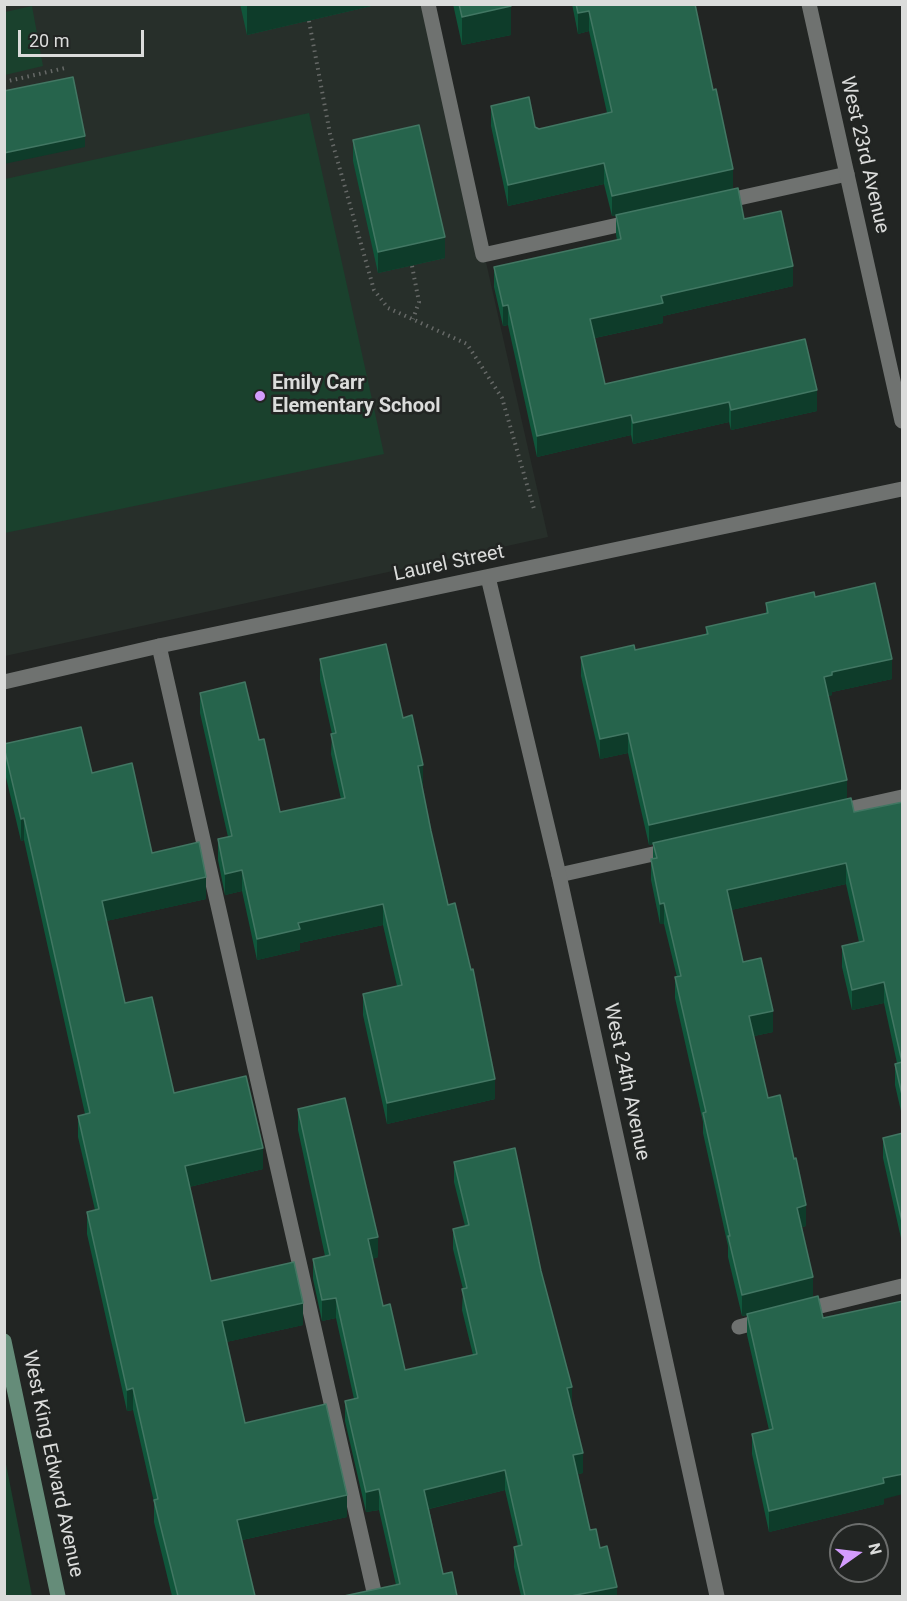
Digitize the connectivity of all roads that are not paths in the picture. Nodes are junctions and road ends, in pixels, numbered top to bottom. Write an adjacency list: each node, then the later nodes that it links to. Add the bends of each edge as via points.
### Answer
1 (428, 4): 5 (street, via 483,255)
2 (809, 4): 3 (street, West 23rd Avenue)
3 (847, 174): 4 (street); 6 (street, West 23rd Avenue)
4 (706, 206)
5 (647, 219)
6 (903, 421)
7 (903, 489): 8 (street, Laurel Street)
8 (488, 577): 9 (street, Laurel Street); 14 (street, West 24th Avenue)
9 (159, 646): 10 (street, Laurel Street); 19 (street)
10 (4, 682)
11 (903, 797): 12 (street)
12 (821, 815)
13 (682, 847): 14 (street)
14 (559, 875): 20 (street, West 24th Avenue)
15 (903, 1286): 16 (street)
16 (739, 1327)
17 (4, 1341): 18 (main road, West King Edward Avenue)
18 (58, 1596)
19 (375, 1596)
20 (717, 1596)

